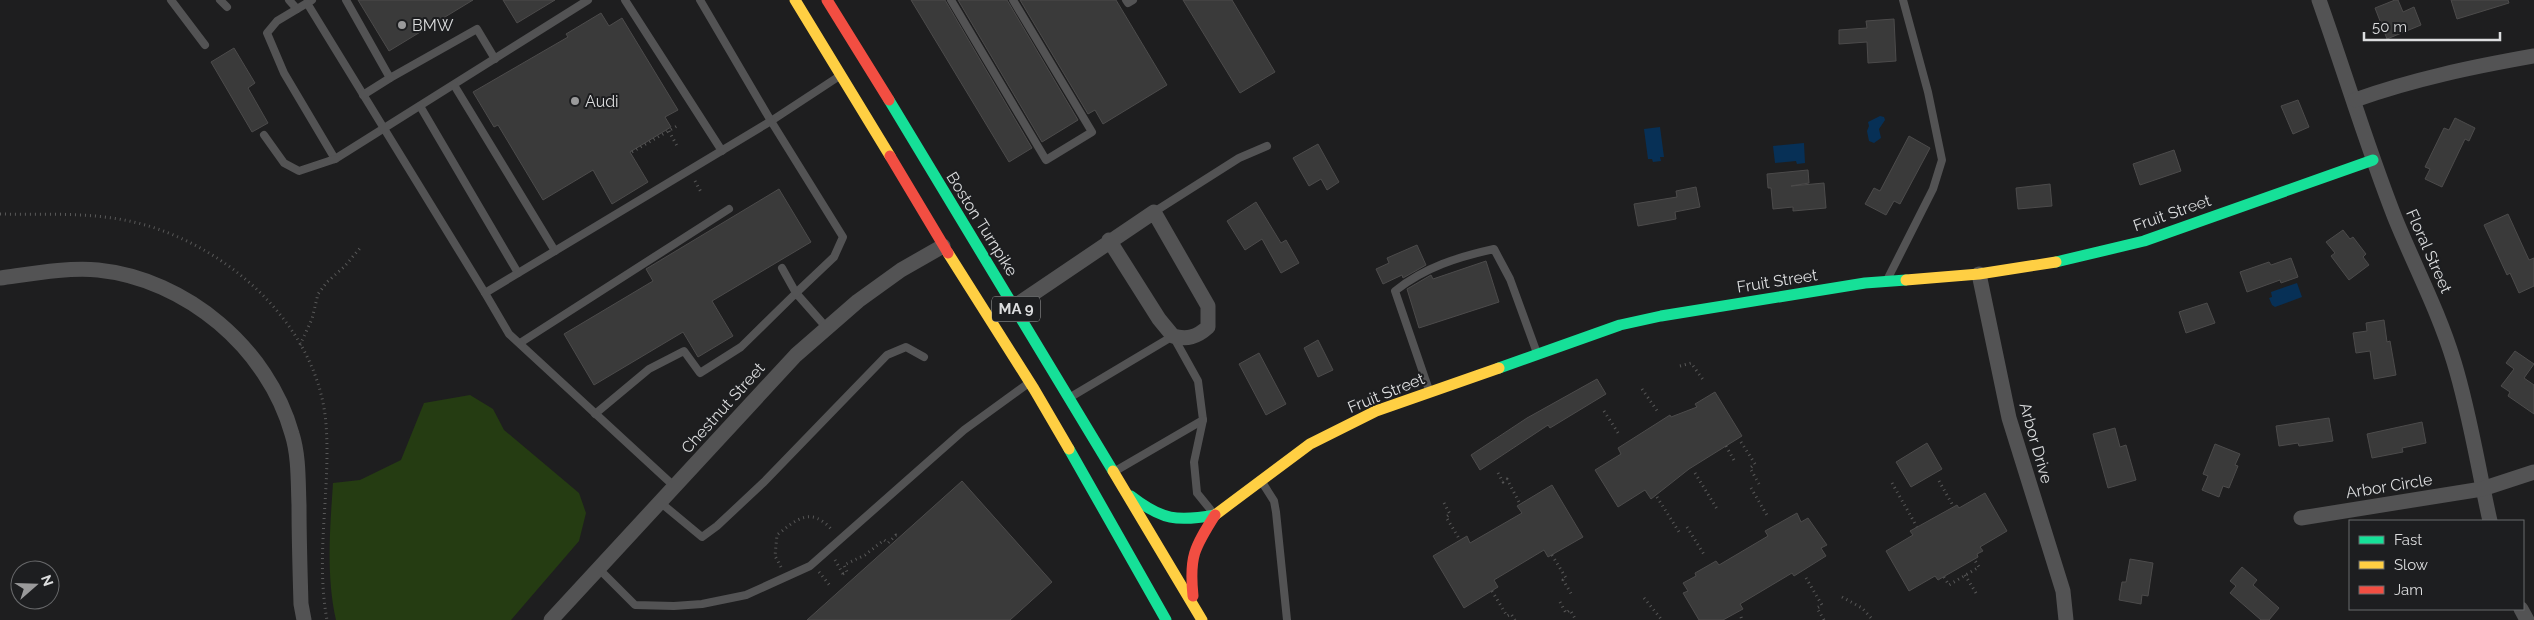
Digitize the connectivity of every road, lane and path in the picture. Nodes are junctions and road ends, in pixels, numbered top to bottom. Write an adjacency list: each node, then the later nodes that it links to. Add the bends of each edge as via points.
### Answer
1 (171, 0): 19 (lane)
2 (220, 0): 17 (lane)
3 (289, 0): 18 (lane)
4 (346, 0): 23 (lane)
5 (588, 0): 21 (lane)
6 (625, 0): 35 (lane)
7 (700, 0): 28 (lane)
8 (795, 0): 22 (main road, MA 9)
9 (827, 0): 54 (main road, Boston Turnpike / MA 9)
10 (950, 0): 11 (lane, via 1046,160 1092,132)
11 (1013, 0)
12 (1126, 0): 13 (lane, via 1128,3)
13 (1133, 0)
14 (1903, 0): 51 (lane, via 1928,92 1942,160 1933,189)
15 (2319, 0): 26 (street, Floral Street)
16 (310, 1): 18 (lane); 25 (lane)
17 (227, 8)
18 (296, 9): 37 (lane, via 277,20 267,33 284,73)
19 (205, 45)
20 (2534, 56): 26 (street, via 2448,71)
21 (495, 59): 23 (lane, via 477,29); 24 (lane)
22 (840, 75): 28 (lane); 44 (main road, MA 9)
23 (390, 78): 25 (lane)
24 (454, 84): 27 (lane); 46 (lane)
25 (363, 95): 30 (lane)
26 (2355, 100): 38 (street, Floral Street)
27 (420, 106): 30 (lane); 48 (lane)
28 (771, 121): 35 (lane); 53 (lane, via 843,237 834,257)
29 (677, 126): 31 (path)
30 (383, 129): 37 (lane); 52 (lane)
31 (669, 131): 33 (path); 36 (path)
32 (264, 135): 37 (lane, via 284,163 299,171)
33 (678, 146)
34 (1267, 146): 42 (lane, via 1239,158)
35 (722, 151): 46 (lane)
36 (632, 152)
37 (335, 159)
38 (2373, 160): 49 (main road, Fruit Street, via 2144,240 2057,262); 85 (street, Floral Street, via 2432,299 2454,361)
39 (693, 178): 40 (path)
40 (701, 192)
41 (729, 209): 57 (lane)
42 (1154, 212): 43 (street); 56 (street, via 1208,306 1210,319 1208,328 1200,334 1180,338)
43 (1109, 240): 54 (street); 56 (street)
44 (943, 246): 55 (street, Chestnut Street, via 891,277); 63 (main road, MA 9)
45 (360, 247): 58 (path, via 318,294 312,319)
46 (555, 251): 48 (lane)
47 (782, 268): 53 (lane)
48 (518, 273): 52 (lane)
49 (1979, 274): 51 (main road, Fruit Street); 131 (street, Arbor Drive, via 2009,418 2063,591)
50 (0, 278): 122 (street, via 96,270 133,275 182,298 212,317 241,342 261,367 281,402 293,435 298,470)
51 (1887, 281): 59 (main road, Fruit Street, via 1661,316 1620,325)
52 (484, 293): 57 (lane)
53 (796, 293): 55 (lane); 69 (lane, via 741,346 700,373 684,352 649,369)
54 (1015, 306): 66 (main road, Boston Turnpike / MA 9)
55 (826, 327): 83 (street, Chestnut Street, via 796,355)
56 (1173, 336): 66 (lane); 70 (lane, via 1198,381)
57 (520, 344): 69 (lane)
58 (300, 346)
59 (1537, 354): 65 (main road, Fruit Street); 65 (lane, via 1510,279 1494,249 1456,258 1413,276 1395,290)
60 (924, 357): 88 (lane, via 906,347 887,355 764,482 702,536)
61 (1680, 366): 62 (path, via 1691,364)
62 (1704, 381)
63 (1030, 382): 101 (lane, via 964,430); 124 (main road, MA 9)
64 (1642, 389): 68 (path)
65 (1430, 392): 79 (main road, Fruit Street, via 1376,411 1310,444)
66 (1070, 397): 75 (main road, Boston Turnpike / MA 9)
67 (1604, 411): 71 (path)
68 (1658, 412)
69 (595, 414): 83 (lane)
70 (1203, 420): 75 (lane); 93 (lane, via 1194,462 1197,493)
71 (1620, 436)
72 (1741, 442): 82 (path, via 1755,464 1750,468)
73 (1726, 446): 74 (path)
74 (1735, 462)
75 (1115, 472): 86 (main road, Boston Turnpike / MA 9)
76 (2534, 472): 85 (street, Arbor Circle)
77 (1498, 473): 90 (path, via 1503,482 1507,480)
78 (1695, 473): 92 (path)
79 (1260, 480): 93 (main road, Fruit Street); 126 (lane, via 1274,502)
80 (1938, 481): 91 (path)
81 (1892, 483): 98 (path)
82 (1758, 484)
83 (675, 487): 88 (street, Chestnut Street)
84 (1751, 488): 94 (path)
85 (2482, 489): 95 (street, Arbor Circle); 96 (street, Floral Street)
86 (1128, 493): 93 (main road, via 1166,518 1182,521); 120 (main road, Boston Turnpike / MA 9)
87 (1657, 496): 99 (path)
88 (661, 503): 107 (street, Chestnut Street)
89 (1444, 503): 102 (path, via 1450,514 1446,517)
90 (1520, 504)
91 (1952, 504)
92 (1717, 509)
93 (1215, 515): 120 (main road, via 1194,546 1190,558)
94 (1768, 517)
95 (2301, 518)
96 (2490, 520)
97 (1687, 527): 104 (path)
98 (1917, 527)
99 (1679, 532)
100 (898, 537): 108 (path, via 896,535 888,543 884,540 865,555 844,564 847,572)
101 (840, 539): 106 (lane); 110 (path, via 822,519 796,520 776,535 774,546 777,561)
102 (1460, 540)
103 (1552, 554): 116 (path)
104 (1705, 556)
105 (1974, 559): 109 (path, via 1979,567)
106 (812, 564): 110 (lane); 113 (path)
107 (599, 569): 110 (lane, via 635,605 702,604 746,594); 123 (street, Chestnut Street)
108 (843, 574)
109 (1965, 575): 111 (path, via 1949,585); 115 (path)
110 (788, 576)
111 (1944, 576)
112 (1806, 578): 130 (path, via 1822,605 1817,608)
113 (831, 587)
114 (1492, 591): 127 (path, via 1507,616 1511,614)
115 (1976, 593)
116 (1572, 595)
117 (1842, 596): 121 (path, via 1862,608)
118 (1644, 598): 129 (path)
119 (1560, 602): 128 (path, via 1566,613 1570,610)
120 (1194, 603): 125 (main road, Boston Turnpike / MA 9)
121 (1872, 619)
122 (304, 620)
123 (551, 620)
124 (1166, 620)
125 (1202, 620)
126 (1287, 620)
127 (1515, 620)
128 (1576, 620)
129 (1662, 620)
130 (1824, 620)
131 (2066, 620)

